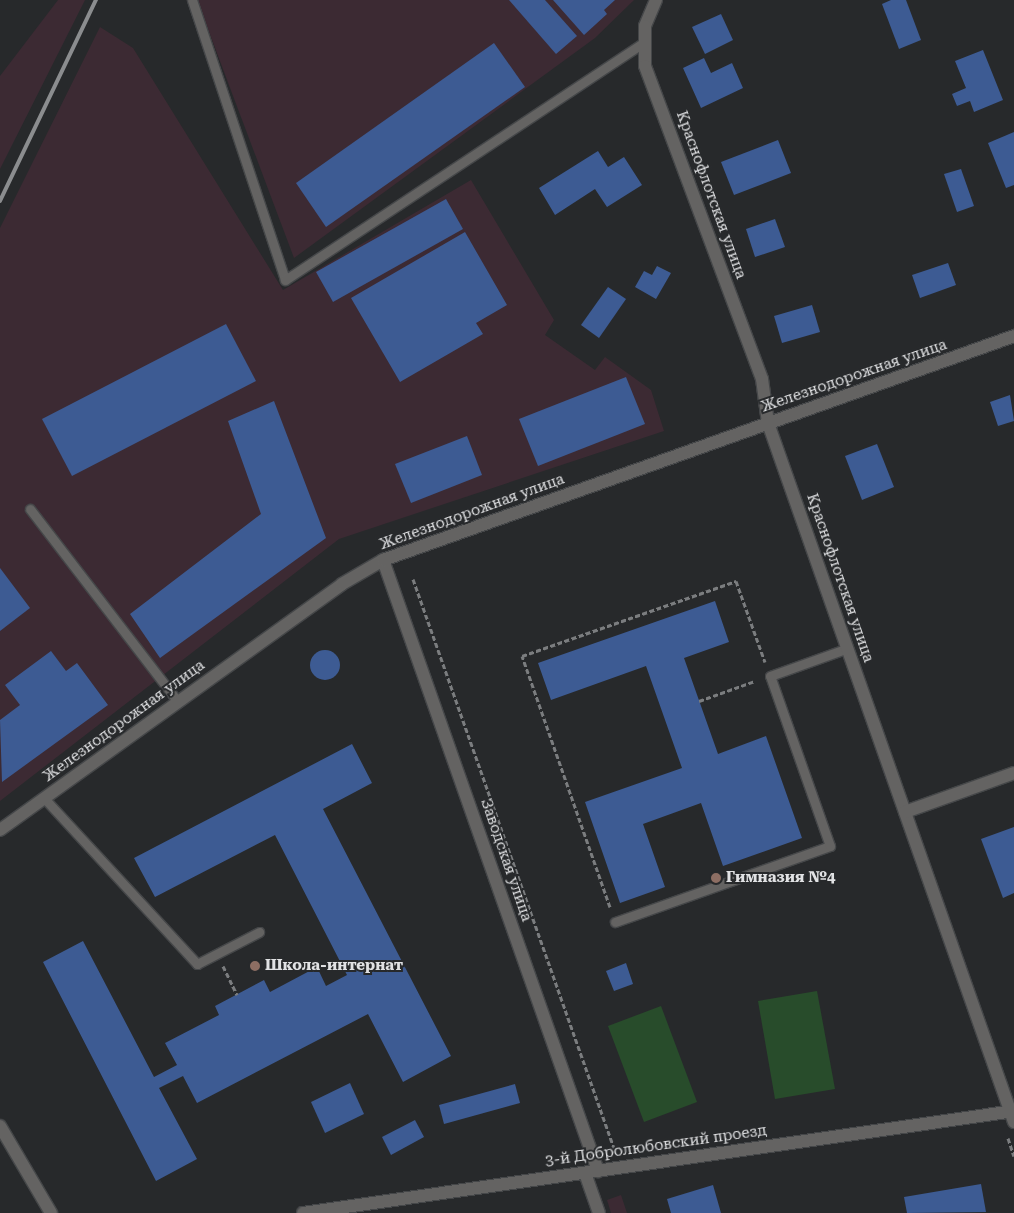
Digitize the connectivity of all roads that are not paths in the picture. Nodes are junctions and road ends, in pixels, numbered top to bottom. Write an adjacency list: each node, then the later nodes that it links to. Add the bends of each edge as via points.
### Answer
1 (192, 0): 3 (lane, via 218,66 282,282)
2 (656, 0): 3 (street)
3 (642, 44): 5 (street, Краснофлотская улица, via 645,66 762,379)
4 (1014, 336): 5 (street, Железнодорожная улица)
5 (768, 423): 7 (street, Железнодорожная улица); 8 (street, Краснофлотская улица)
6 (30, 509): 9 (lane)
7 (383, 560): 9 (street, Железнодорожная улица, via 342,584); 18 (street, Заводская улица)
8 (848, 648): 12 (street, Краснофлотская улица); 14 (lane, via 770,676 830,846)
9 (178, 702): 11 (street, Железнодорожная улица)
10 (1014, 773): 12 (street)
11 (44, 798): 13 (street, Железнодорожная улица); 15 (lane, via 197,964)
12 (905, 812): 16 (street, Краснофлотская улица)
13 (0, 830)
14 (615, 922)
15 (259, 932)
16 (1013, 1115): 18 (street, 3-й Добролюбовский проезд)
17 (0, 1126): 20 (street)
18 (598, 1171): 19 (street, 3-й Добролюбовский проезд)
19 (585, 1173): 21 (street, 3-й Добролюбовский проезд); 22 (street)
20 (51, 1213)
21 (303, 1213)
22 (600, 1213)

